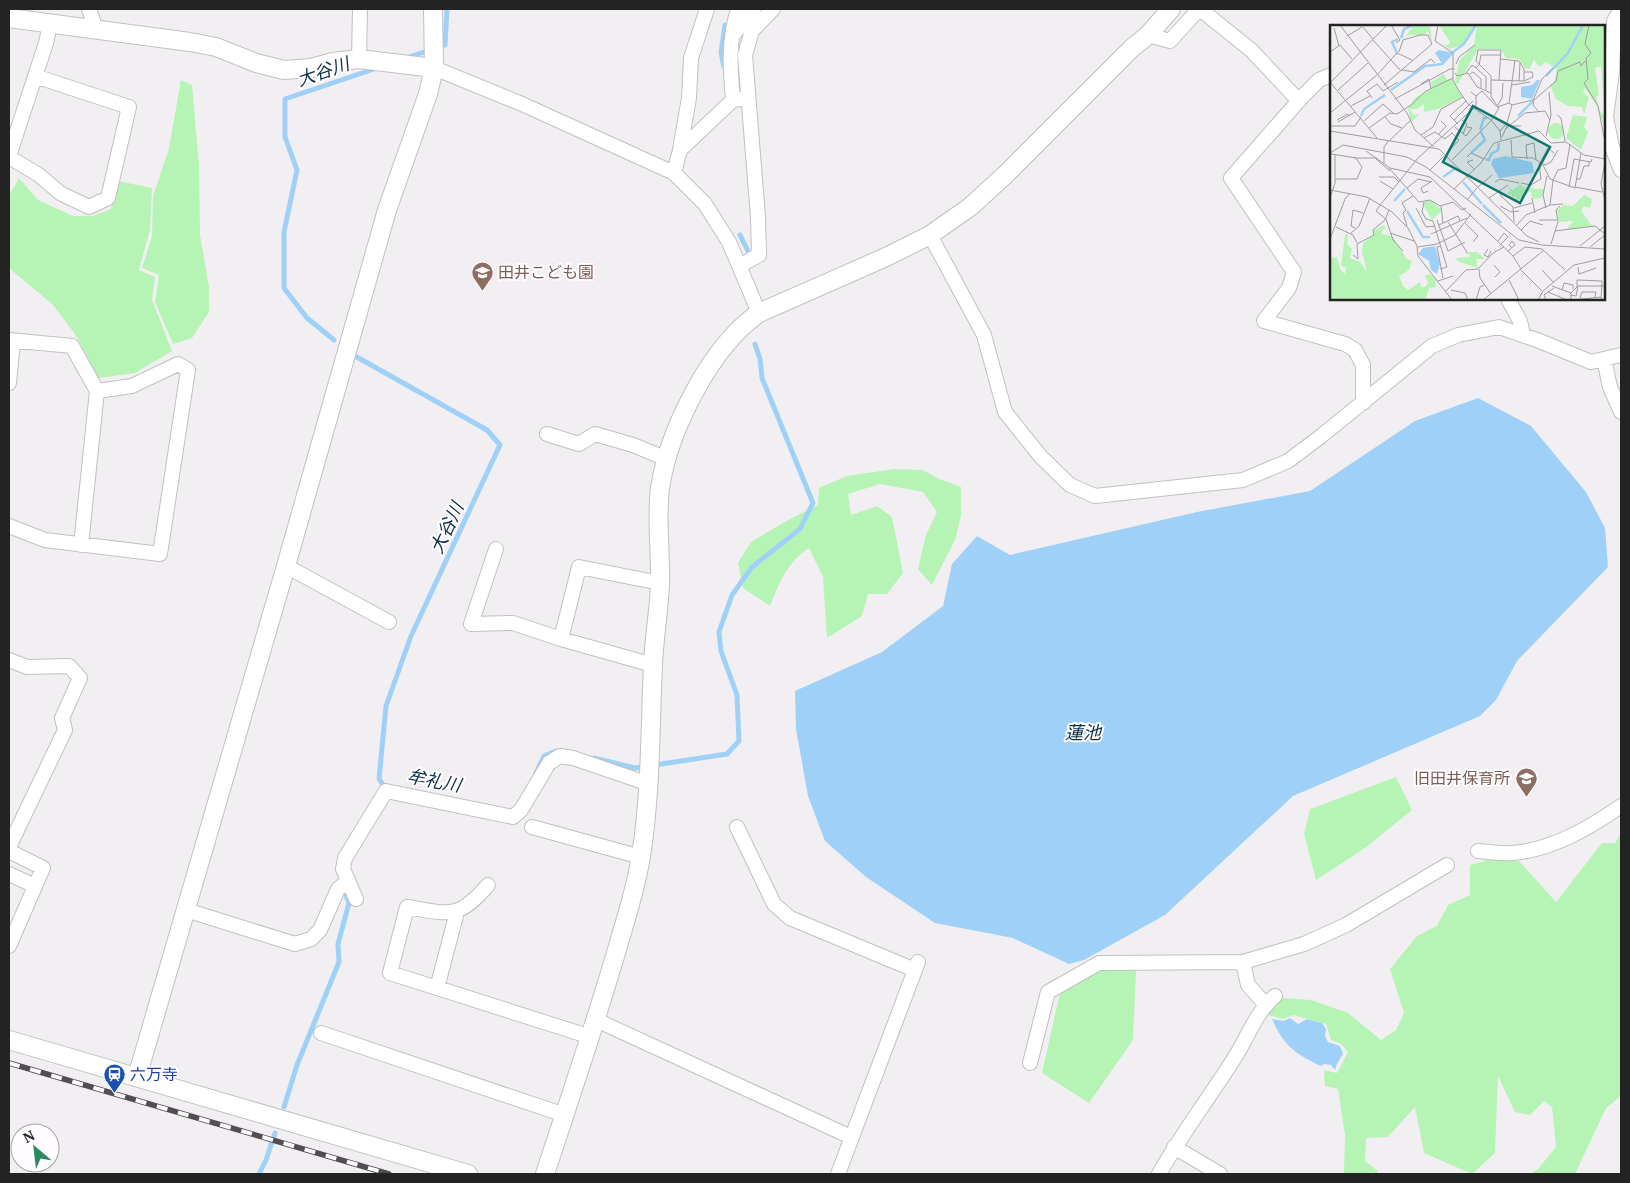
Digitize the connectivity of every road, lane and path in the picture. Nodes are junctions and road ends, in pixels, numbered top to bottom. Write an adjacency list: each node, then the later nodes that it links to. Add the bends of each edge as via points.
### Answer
1 (89, 9): 13 (street)
2 (360, 9): 16 (street)
3 (433, 9): 17 (street)
4 (707, 9): 23 (street, via 691,58 689,98)
5 (738, 9): 15 (street)
6 (754, 9): 15 (street)
7 (773, 9): 20 (street, via 752,31 745,55)
8 (1171, 9): 14 (street)
9 (1199, 9): 14 (street, via 1170,41); 22 (street, via 1251,50)
10 (1621, 9): 25 (street, via 1614,22 1606,117)
11 (9, 18): 12 (street)
12 (50, 24): 13 (street); 19 (street)
13 (96, 29): 16 (street, via 216,47 284,70)
14 (1148, 35): 27 (street, via 1005,175 970,207)
15 (731, 39): 21 (street, via 729,59)
16 (365, 60): 17 (street)
17 (434, 68): 26 (street); 44 (street, via 387,210)
18 (1330, 74): 22 (street, via 1319,80)
19 (35, 76): 24 (street); 24 (street, via 129,107 108,198 89,207 60,193)
20 (749, 98): 21 (street); 28 (street, via 759,255)
21 (733, 100): 23 (street)
22 (1298, 101): 37 (street, via 1231,178 1294,272 1289,288 1264,321 1345,344 1355,350 1363,366)
23 (680, 150): 26 (street)
24 (9, 153)
25 (1621, 170)
26 (674, 173): 28 (street, via 705,204 729,242)
27 (930, 235): 30 (street); 37 (street, via 984,335 1005,412 1041,457 1070,485 1095,496 1242,480 1288,461)
28 (739, 266): 30 (street)
29 (1509, 300): 31 (street, via 1520,321)
30 (759, 314): 40 (street, via 732,336 708,368 679,422)
31 (1523, 335): 34 (street, via 1591,362); 37 (street, via 1499,327 1458,335 1432,346)
32 (11, 341): 35 (street); 36 (street, via 72,346)
33 (1621, 346): 34 (street)
34 (1612, 357): 38 (street, via 1610,387)
35 (9, 383)
36 (98, 391): 42 (street); 42 (street, via 132,386 178,364 188,370 160,554)
37 (1362, 403)
38 (1621, 412)
39 (547, 434): 40 (street, via 579,444 595,434)
40 (667, 459): 45 (street, via 660,489)
41 (9, 526): 42 (street, via 45,540)
42 (81, 545)
43 (496, 549): 47 (street, via 471,624 513,623)
44 (286, 566): 46 (street); 63 (street)
45 (660, 584): 47 (street, via 579,567); 49 (street)
46 (389, 622)
47 (561, 639): 49 (street)
48 (9, 660): 54 (street, via 27,667 69,666 80,678 62,718 66,730)
49 (653, 664): 50 (street)
50 (650, 784): 56 (street); 59 (street, via 560,756 549,762 521,810 513,817 386,791 345,858 343,869)
51 (1621, 806): 55 (street, via 1593,825 1543,848 1512,853)
52 (532, 827): 56 (street)
53 (737, 827): 75 (street, via 774,904 790,918 917,966)
54 (9, 849): 61 (street, via 43,868)
55 (1478, 851)
56 (641, 857): 68 (street)
57 (1447, 864): 66 (street, via 1346,925 1304,944)
58 (9, 874): 61 (street)
59 (348, 881): 62 (street); 63 (street, via 338,889 320,930 311,939 295,944)
60 (488, 885): 64 (street, via 475,901)
61 (35, 886): 65 (street)
62 (356, 899)
63 (186, 910): 73 (street)
64 (457, 912): 67 (street); 67 (street, via 407,907 390,973)
65 (9, 946)
66 (1243, 962): 72 (street, via 1099,964 1048,992); 76 (street, via 1248,985 1270,1000 1236,1057)
67 (437, 988): 70 (street)
68 (596, 1020): 70 (street); 75 (street)
69 (321, 1033): 74 (street)
70 (590, 1037): 74 (street)
71 (9, 1040): 73 (street)
72 (1030, 1063)
73 (137, 1077): 77 (street)
74 (565, 1116): 78 (street)
75 (851, 1137): 79 (street)
76 (1174, 1147): 80 (street); 81 (street)
77 (468, 1174)
78 (545, 1174)
79 (838, 1174)
80 (1159, 1174)
81 (1220, 1174)

